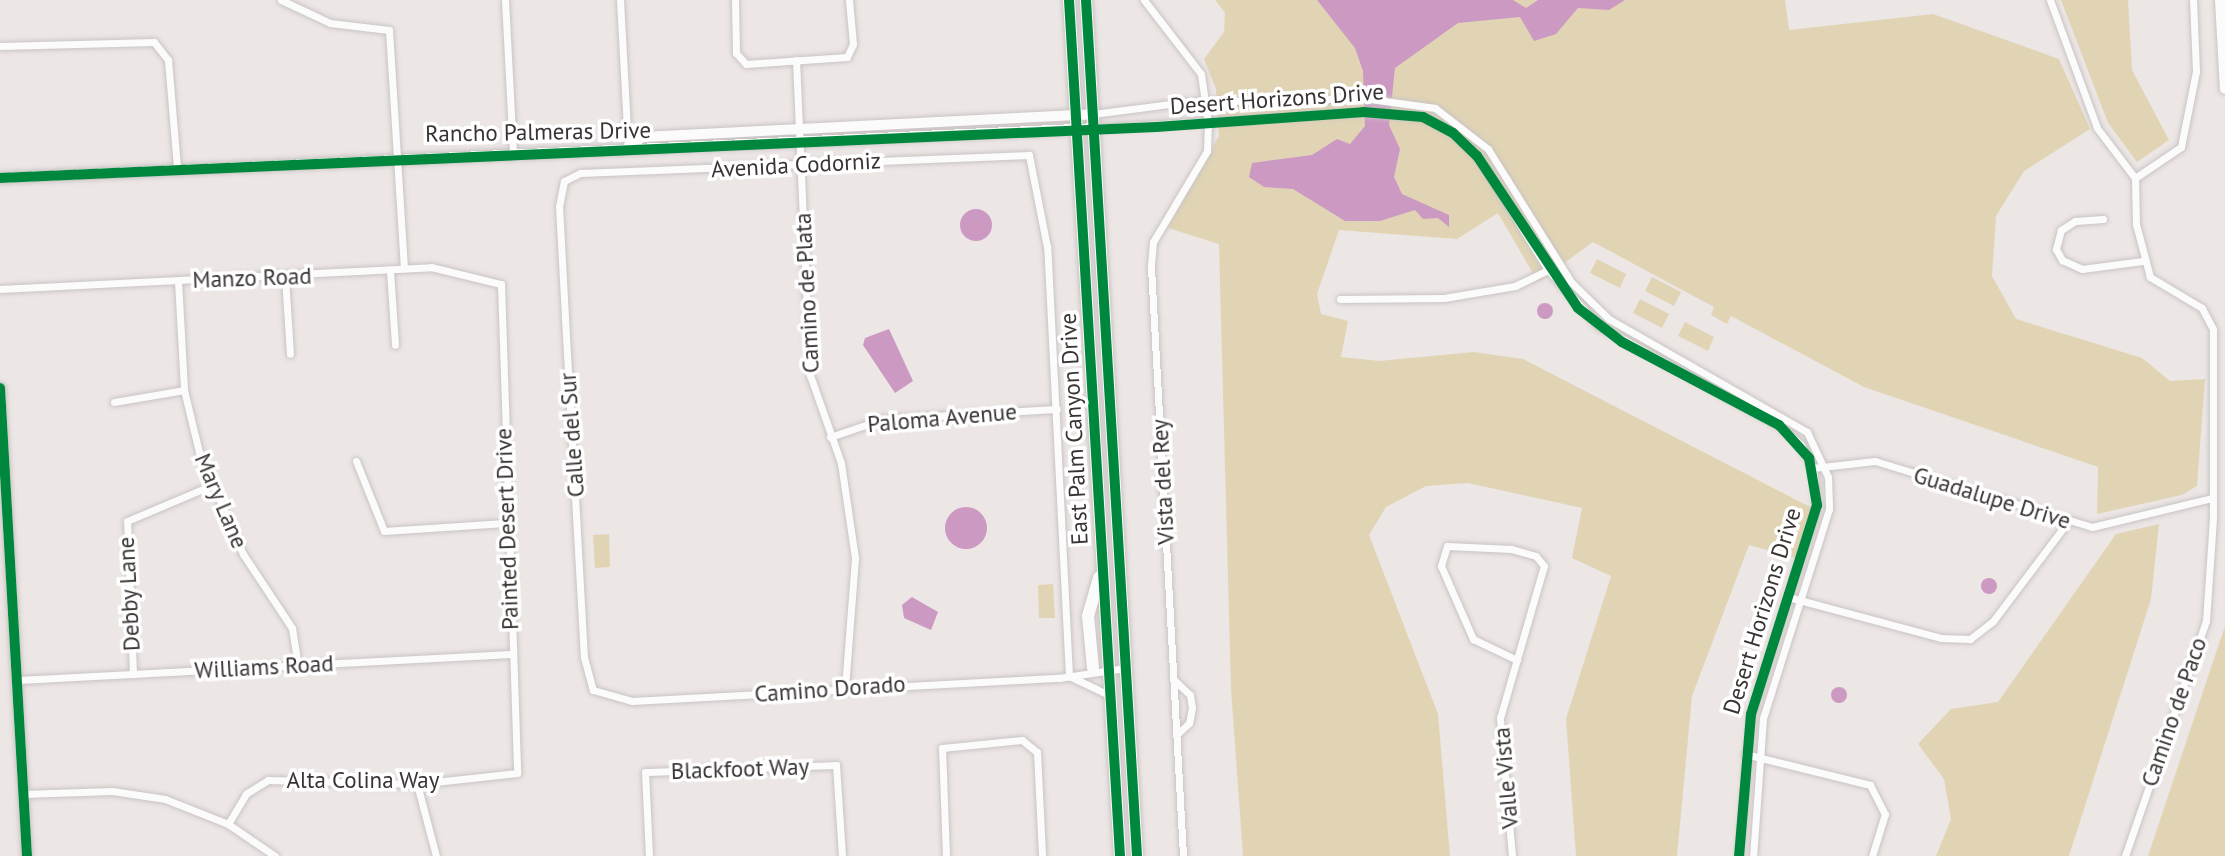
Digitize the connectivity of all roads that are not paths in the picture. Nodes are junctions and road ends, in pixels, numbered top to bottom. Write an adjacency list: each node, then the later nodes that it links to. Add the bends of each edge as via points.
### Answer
1 (281, 0): 25 (street, via 330,23 389,30)
2 (505, 0): 24 (street)
3 (620, 0): 23 (street)
4 (735, 0): 13 (street, via 734,45 742,62)
5 (849, 0): 13 (street, via 853,44 847,57)
6 (1069, 0): 17 (main road, East Palm Canyon Drive)
7 (1086, 0): 16 (main road, East Palm Canyon Drive)
8 (1144, 0): 15 (street, Vista del Rey, via 1202,74)
9 (2050, 0): 29 (street, via 2097,128)
10 (2193, 0): 29 (street, via 2196,71 2181,147)
11 (2220, 0): 14 (main road)
12 (0, 46): 27 (street, via 154,42 168,60)
13 (796, 60): 20 (street, Camino de Plata)
14 (2225, 89)
15 (1207, 107): 16 (street, Desert Horizons Drive, via 1187,102); 18 (street, Vista del Rey); 49 (street, Desert Horizons Drive, via 1363,98 1435,107 1476,135 1571,282 1609,319 1788,416 1807,432)
16 (1093, 114): 17 (street, Desert Horizons Drive); 19 (main road, East Palm Canyon Drive)
17 (1076, 115): 20 (street, Rancho Palmeras Drive); 21 (main road, East Palm Canyon Drive)
18 (1208, 123): 19 (street, Desert Horizons Drive); 34 (street, Desert Horizons Drive, via 1363,112 1397,112 1434,122 1465,144); 66 (street, Vista del Rey, via 1207,151 1153,242 1151,267)
19 (1095, 128): 21 (street, Desert Horizons Drive); 63 (main road, East Palm Canyon Drive)
20 (798, 129): 22 (street, Camino de Plata); 23 (street, Rancho Palmeras Drive, via 643,137)
21 (1077, 129): 22 (street, Rancho Palmeras Drive); 55 (main road, East Palm Canyon Drive)
22 (799, 144): 23 (street, Rancho Palmeras Drive); 26 (street, Camino de Plata)
23 (628, 147): 24 (street, Rancho Palmeras Drive)
24 (513, 152): 25 (street, Rancho Palmeras Drive)
25 (398, 156): 27 (street, Rancho Palmeras Drive); 33 (street)
26 (800, 166): 30 (street, Avenida Codorniz, via 580,173); 46 (street, Avenida Codorniz, via 1029,155 1046,247); 47 (street, Camino de Plata, via 810,374)
27 (177, 167): 28 (street, Rancho Palmeras Drive)
28 (0, 178)
29 (2135, 178): 32 (street)
30 (564, 181): 69 (street, Calle del Sur, via 559,206 564,306 584,657)
31 (2103, 219): 32 (street, via 2074,221 2061,230 2056,249 2062,260 2082,269)
32 (2142, 261): 52 (street, Camino de Paco, via 2157,285 2207,314 2214,338)
33 (404, 270): 35 (street, Manzo Road); 38 (street, Manzo Road, via 457,270)
34 (1548, 270): 40 (street, via 1516,286 1444,298); 50 (street, Desert Horizons Drive, via 1599,326 1779,425)
35 (390, 271): 36 (street, Manzo Road); 41 (street)
36 (285, 277): 37 (street, Manzo Road); 42 (street)
37 (178, 281): 39 (street, Manzo Road); 44 (street, Mary Lane)
38 (501, 284): 53 (street, Painted Desert Drive)
39 (0, 289)
40 (1340, 299)
41 (395, 345)
42 (290, 354)
43 (0, 388): 67 (street)
44 (184, 390): 45 (street); 51 (street, Mary Lane)
45 (114, 402)
46 (1057, 409): 47 (street, Paloma Avenue, via 883,419); 65 (street)
47 (830, 437): 68 (street, Camino de Plata, via 841,463 855,558)
48 (356, 461): 53 (street, via 384,531)
49 (1825, 465): 50 (street, Guadalupe Drive); 54 (street, Guadalupe Drive, via 1875,461); 57 (street, Desert Horizons Drive, via 1829,509)
50 (1813, 468): 56 (street, Desert Horizons Drive, via 1815,517)
51 (210, 486): 60 (street, Mary Lane, via 243,554 289,621); 64 (street, Debby Lane, via 127,521)
52 (2212, 498): 54 (street, Guadalupe Drive, via 2144,518 2092,527); 92 (street, Camino de Paco, via 2206,621)
53 (505, 523): 58 (street, Painted Desert Drive)
54 (2066, 524): 57 (street, via 1993,621 1970,639 1941,638)
55 (1103, 564): 61 (main road, via 1088,616); 62 (main road, East Palm Canyon Drive)
56 (1788, 597): 57 (street); 72 (street, Desert Horizons Drive, via 1751,714)
57 (1802, 601): 73 (street, Desert Horizons Drive, via 1766,706)
58 (512, 654): 60 (street, Williams Road); 74 (street, Painted Desert Drive)
59 (1517, 660): 59 (street, Valle Vista, via 1544,566 1536,556 1511,548 1447,547 1441,566 1473,639); 88 (street, Valle Vista, via 1500,718)
60 (298, 666): 64 (street, Williams Road)
61 (1093, 668): 62 (street, Camino Dorado); 65 (street, Camino Dorado)
62 (1109, 668): 63 (street, Camino Dorado); 70 (main road, East Palm Canyon Drive)
63 (1125, 668): 86 (main road, East Palm Canyon Drive)
64 (133, 674): 67 (street, Williams Road)
65 (1069, 676): 68 (street, Camino Dorado); 70 (street, Camino Dorado)
66 (1173, 679): 71 (street, Vista del Rey); 71 (street, via 1192,701 1189,723)
67 (17, 680): 76 (street)
68 (845, 688): 69 (street, Camino Dorado, via 632,701)
69 (593, 690)
70 (1111, 697): 85 (main road, East Palm Canyon Drive)
71 (1176, 735): 87 (street, Vista del Rey)
72 (1745, 754): 73 (street); 89 (street, Desert Horizons Drive)
73 (1759, 755): 90 (street, Desert Horizons Drive); 91 (street, via 1875,789 1885,814)
74 (517, 773): 75 (street, Alta Colina Way)
75 (417, 784): 77 (street, Alta Colina Way, via 268,780 246,794); 80 (street)
76 (23, 794): 77 (street, via 139,794); 78 (street)
77 (228, 824): 79 (street)
78 (27, 856)
79 (275, 856)
80 (436, 856)
81 (649, 856): 82 (street, Blackfoot Way, via 645,772 836,765)
82 (842, 856)
83 (946, 856): 84 (street, via 938,759 946,744 1022,740 1037,752)
84 (1042, 856)
85 (1120, 856)
86 (1136, 856)
87 (1183, 856)
88 (1512, 856)
89 (1740, 856)
90 (1753, 856)
91 (1872, 856)
92 (2125, 856)

